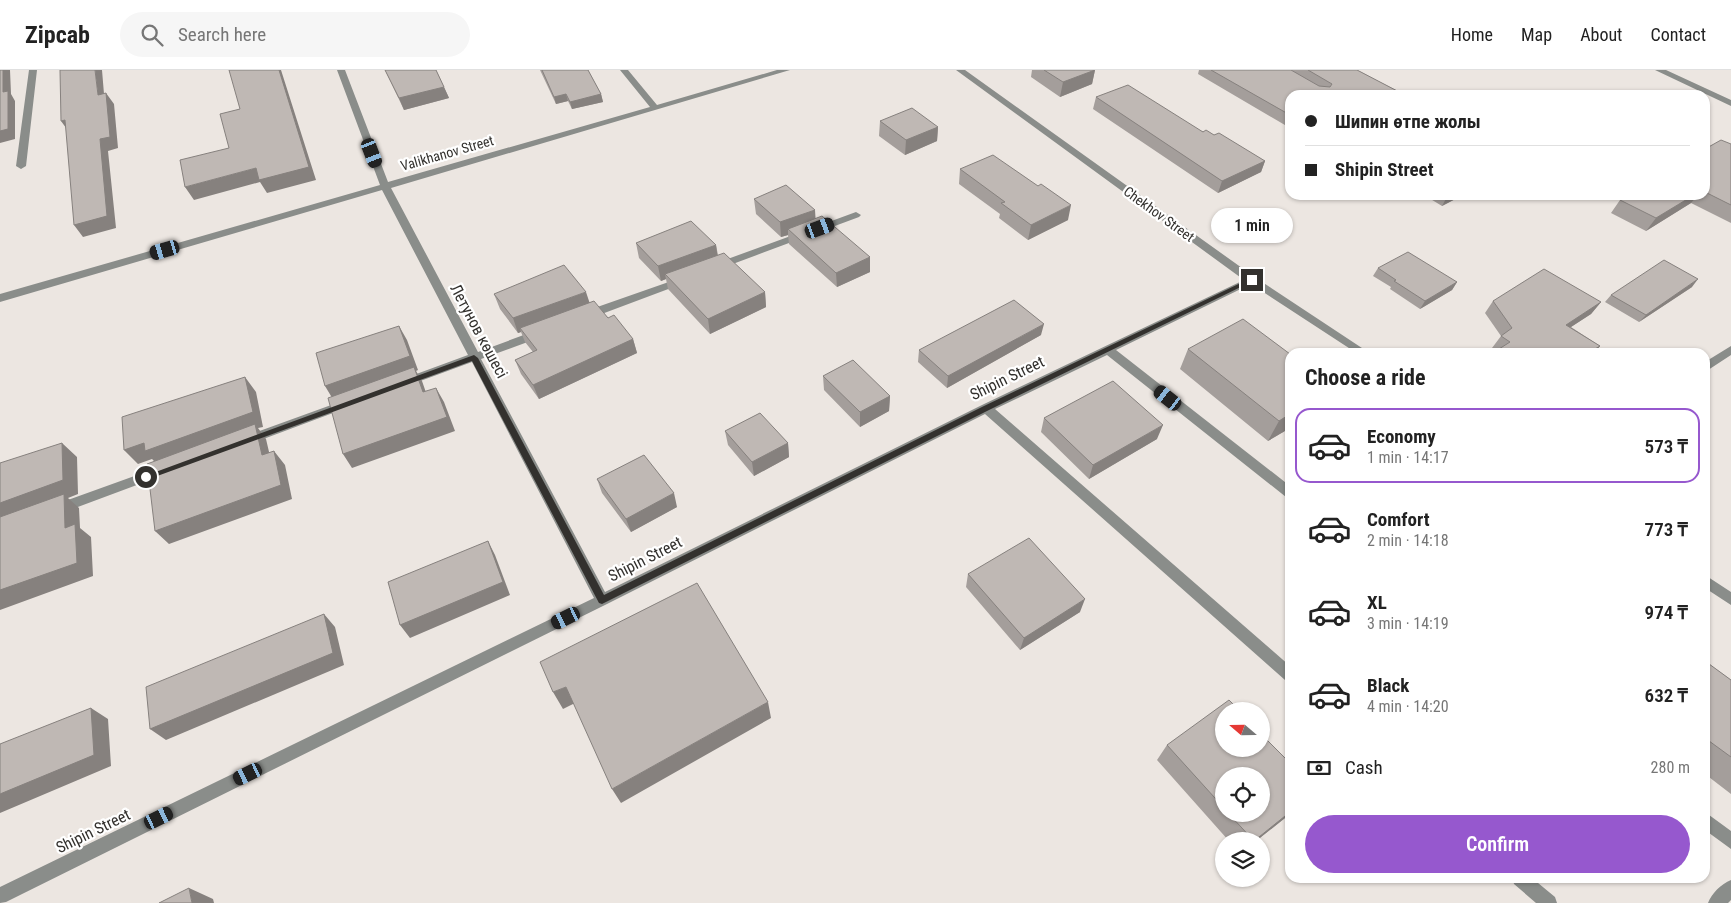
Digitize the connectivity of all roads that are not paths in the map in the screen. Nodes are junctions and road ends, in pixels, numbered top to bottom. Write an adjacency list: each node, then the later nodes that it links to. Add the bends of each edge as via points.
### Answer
1 (33, 70): 11 (street)
2 (341, 70): 12 (street, Летунов көшесі)
3 (624, 70): 10 (street)
4 (786, 70): 10 (street, Valikhanov Street)
5 (960, 70): 14 (street, Chekhov Street)
6 (1658, 70): 7 (street)
7 (1702, 90)
8 (1710, 94): 9 (street)
9 (1731, 103)
10 (655, 107): 12 (street, Valikhanov Street)
11 (21, 166)
12 (385, 186): 15 (street, Valikhanov Street); 21 (street, Летунов көшесі)
13 (856, 215): 16 (street)
14 (1252, 280): 18 (street, Chekhov Street); 19 (street, Shipin Street)
15 (0, 298)
16 (577, 319)
17 (549, 330): 21 (street)
18 (1356, 348)
19 (1107, 350): 25 (street, Shipin Street); 28 (street)
20 (1731, 350): 22 (street)
21 (474, 358): 23 (street); 32 (street, Летунов көшесі)
22 (1710, 365)
23 (390, 388)
24 (353, 402): 26 (street)
25 (986, 408): 32 (street, Shipin Street); 33 (street)
26 (232, 446)
27 (177, 466): 29 (street)
28 (1285, 490)
29 (46, 514)
30 (1710, 584): 31 (street)
31 (1731, 599)
32 (602, 600): 38 (street, Shipin Street)
33 (1285, 671)
34 (1710, 824): 35 (street)
35 (1731, 841)
36 (1526, 883): 39 (street)
37 (1731, 888): 40 (street)
38 (0, 896)
39 (1549, 903)
40 (1716, 903)

